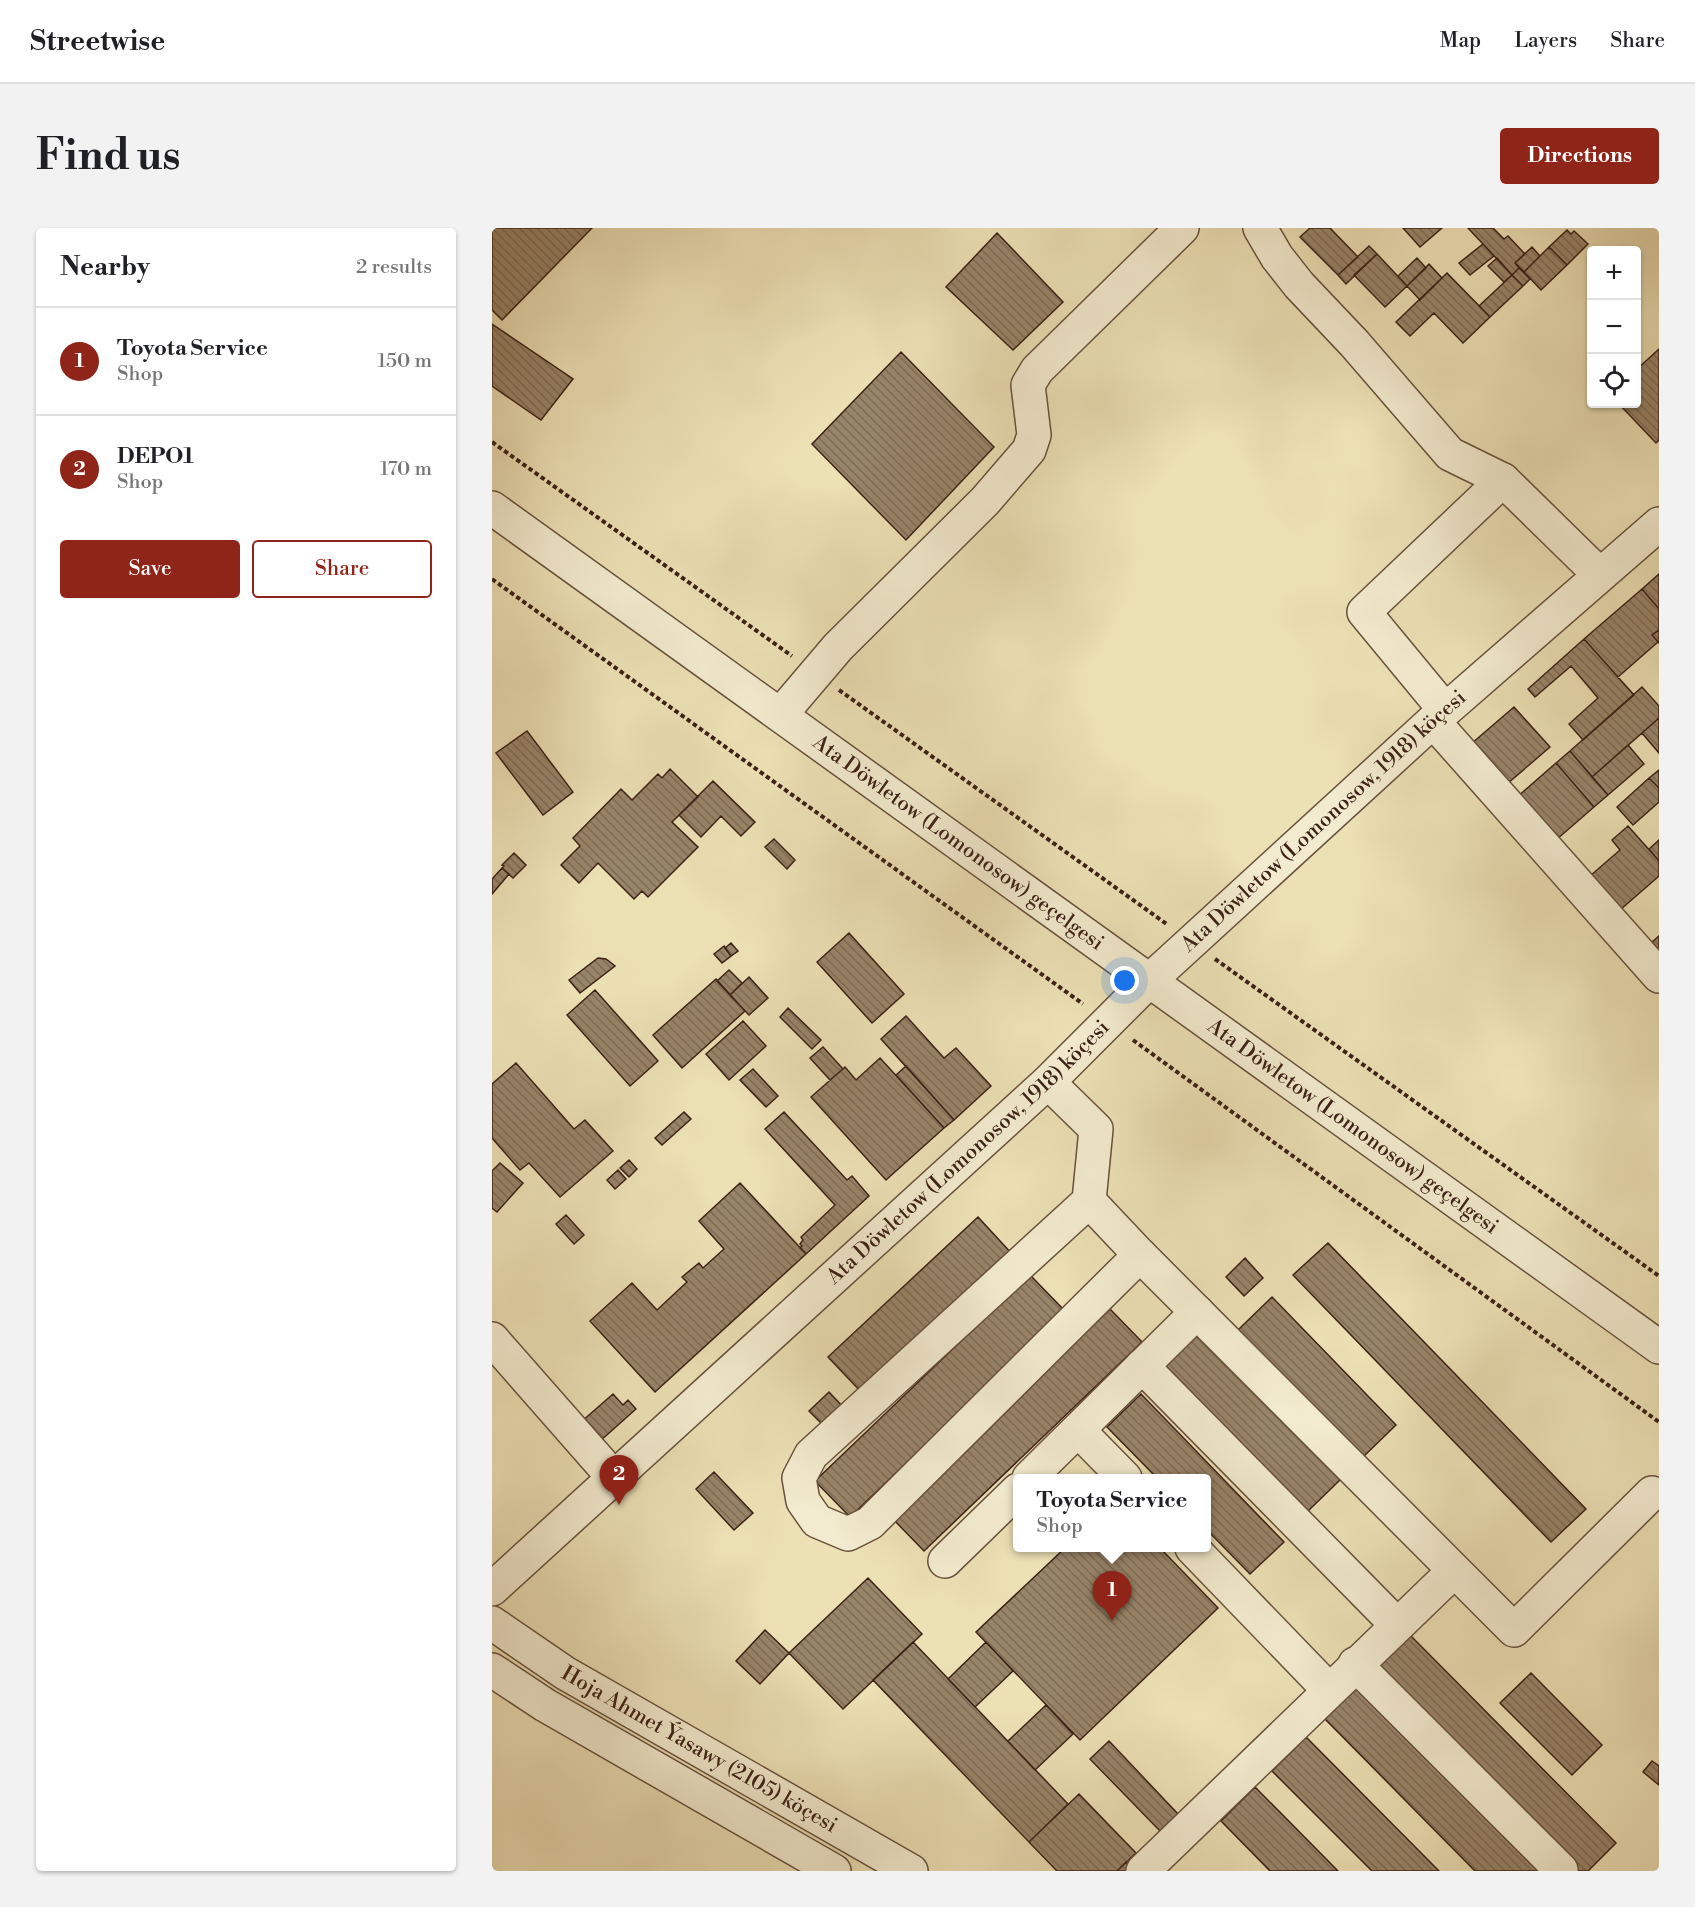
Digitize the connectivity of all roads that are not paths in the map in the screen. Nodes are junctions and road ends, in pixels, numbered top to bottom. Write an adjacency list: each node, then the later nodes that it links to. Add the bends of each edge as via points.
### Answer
1 (1182, 228): 7 (street, via 1037,370 1028,385 1034,435 1029,450 985,501 838,647)
2 (1260, 228): 3 (street, via 1299,285 1450,454)
3 (1503, 480): 6 (street); 8 (street, via 1364,612)
4 (492, 508): 7 (street, Ata Döwletow (Lomonosow) geçelgesi)
5 (1659, 524): 6 (street, Ata Döwletow (Lomonosow, 1918) köçesi)
6 (1600, 575): 8 (street, Ata Döwletow (Lomonosow, 1918) köçesi)
7 (781, 714): 10 (street, Ata Döwletow (Lomonosow) geçelgesi)
8 (1439, 715): 9 (street); 10 (street, Ata Döwletow (Lomonosow, 1918) köçesi)
9 (1659, 976)
10 (1149, 981): 11 (street, Ata Döwletow (Lomonosow, 1918) köçesi); 16 (street, Ata Döwletow (Lomonosow) geçelgesi)
11 (1048, 1083): 12 (street, via 1096,1129); 21 (street, Ata Döwletow (Lomonosow, 1918) köçesi)
12 (1089, 1201): 13 (street); 13 (street, via 811,1455 800,1478 804,1501 817,1521 848,1534 870,1523)
13 (1140, 1255): 14 (street)
14 (1197, 1312): 17 (street); 26 (street)
15 (492, 1339): 21 (street)
16 (1659, 1347)
17 (1143, 1366): 18 (street); 29 (street)
18 (1078, 1430): 19 (street); 20 (street)
19 (1034, 1474)
20 (1120, 1474)
21 (615, 1479): 27 (street, Ata Döwletow (Lomonosow, 1918) köçesi)
22 (1652, 1493): 26 (street, via 1514,1630)
23 (1013, 1494): 25 (street)
24 (1196, 1552): 32 (street)
25 (945, 1561)
26 (1454, 1571): 29 (street)
27 (492, 1590)
28 (492, 1623): 35 (street, Hoja Ahmet Ýasawy (2105) köçesi, via 565,1673)
29 (1396, 1624): 30 (street)
30 (1355, 1664): 32 (street); 33 (street)
31 (492, 1670): 34 (street, Hoja Ahmet Ýasawy (2105) köçesi, via 545,1705)
32 (1329, 1690): 36 (street)
33 (1561, 1870)
34 (834, 1871)
35 (911, 1871)
36 (1143, 1871)

